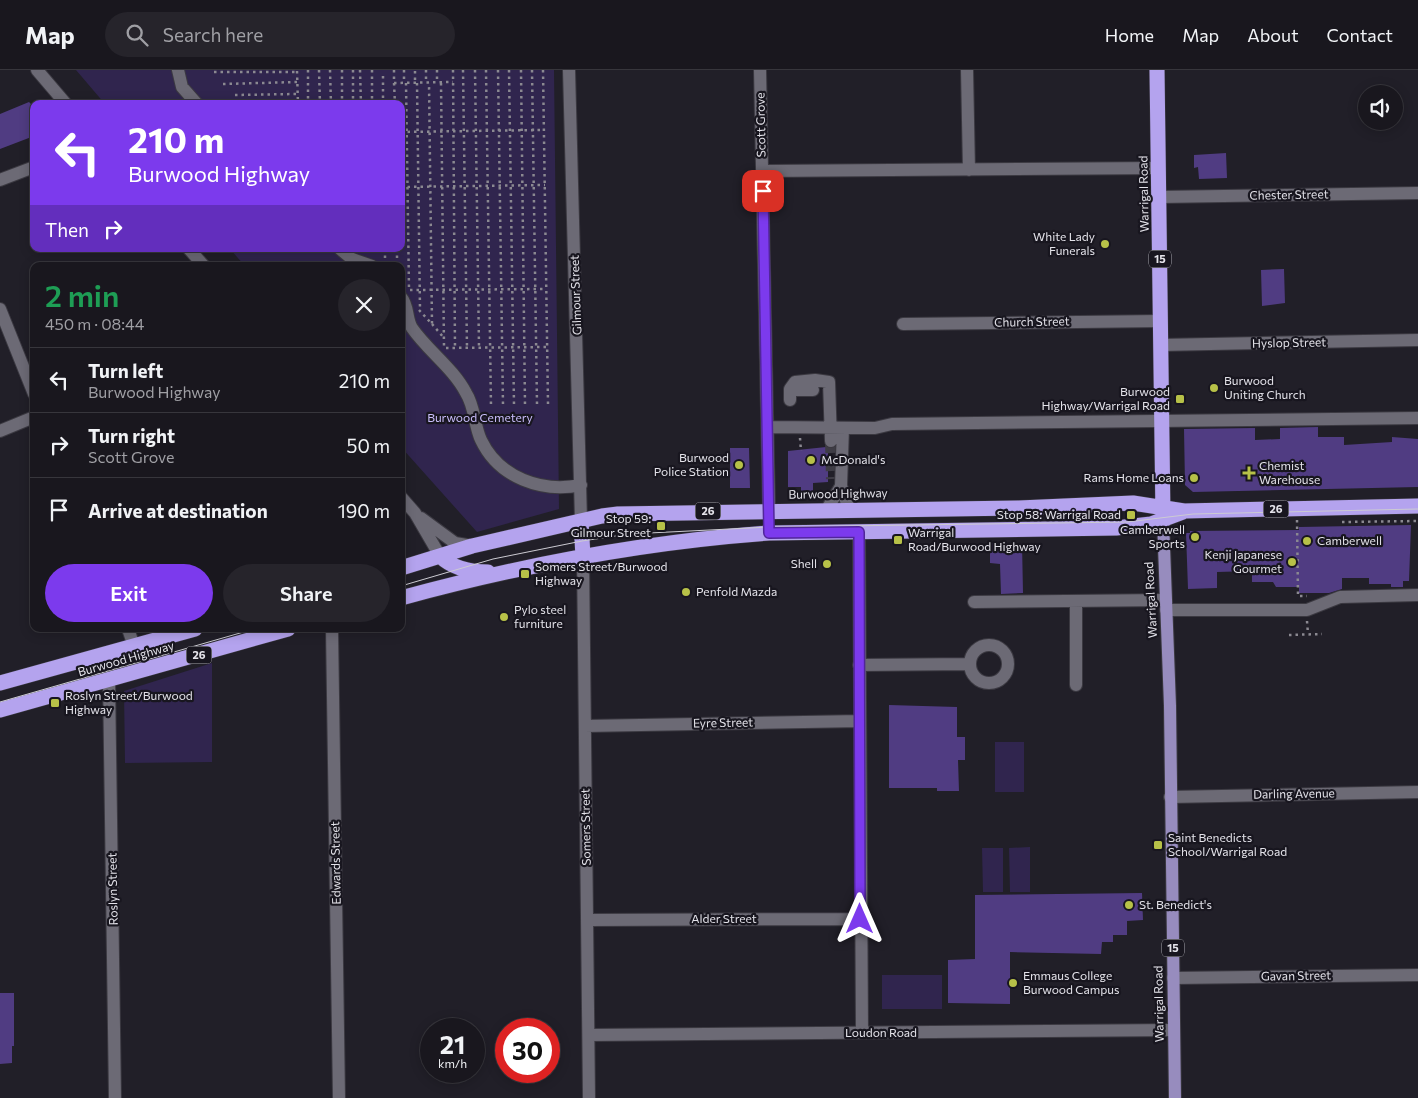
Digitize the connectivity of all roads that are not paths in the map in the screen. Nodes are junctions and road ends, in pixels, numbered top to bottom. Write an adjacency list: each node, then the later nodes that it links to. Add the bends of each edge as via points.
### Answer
1 (37, 70): 7 (street)
2 (178, 70): 8 (street, via 182,87)
3 (570, 70): 36 (street, Gilmour Street)
4 (760, 70): 12 (street, Scott Grove)
5 (967, 70): 11 (street)
6 (1156, 70): 9 (highway, Warrigal Road / 15)
7 (63, 100)
8 (193, 100)
9 (1159, 168): 11 (street); 15 (highway, Warrigal Road / 15)
10 (30, 169): 13 (street)
11 (969, 170): 12 (street)
12 (762, 171): 31 (street, Scott Grove)
13 (0, 180)
14 (1418, 193): 15 (street, Chester Street)
15 (1159, 197): 22 (highway, Warrigal Road / 15)
16 (192, 252): 18 (street)
17 (344, 252): 19 (street)
18 (200, 262)
19 (361, 262)
20 (405, 293): 36 (street, via 410,324 465,390 488,452 506,470 525,481 544,487)
21 (0, 308): 26 (street)
22 (1160, 321): 23 (street, Church Street); 25 (highway, Warrigal Road / 15)
23 (903, 324)
24 (1418, 340): 25 (street, Hyslop Street)
25 (1160, 345): 30 (highway, Warrigal Road / 15)
26 (30, 384)
27 (820, 390): 27 (street, via 790,395 795,382 829,382); 32 (street)
28 (1418, 418): 30 (street)
29 (30, 419): 33 (street)
30 (1161, 420): 32 (street, via 892,424 875,428); 43 (highway, Warrigal Road / 15)
31 (768, 427): 32 (street); 41 (street, Scott Grove)
32 (837, 428): 34 (street); 35 (street)
33 (0, 431)
34 (831, 441)
35 (837, 482): 39 (street); 40 (street)
36 (581, 485): 44 (street, Gilmour Street)
37 (405, 502): 42 (street)
38 (1418, 506): 43 (highway, 26)
39 (826, 509): 40 (highway, Burwood Highway / 26); 41 (highway, Burwood Highway / 26)
40 (854, 509): 43 (highway, Burwood Highway / 26, via 1019,508 1133,503); 45 (highway)
41 (769, 510): 44 (highway, Burwood Highway / 26, via 627,514); 46 (highway)
42 (415, 513): 47 (street, via 455,543); 48 (street)
43 (1162, 514): 45 (highway, 26, via 1137,527); 56 (main road, Warrigal Road / 15)
44 (581, 521): 47 (highway, Burwood Highway / 26); 49 (highway)
45 (859, 532): 46 (highway, 26); 63 (street)
46 (769, 533): 49 (highway, 26, via 675,542)
47 (472, 546): 48 (highway, Burwood Highway / 26)
48 (440, 556): 50 (highway, Burwood Highway / 26); 51 (highway, via 460,568)
49 (582, 557): 51 (highway, 26); 69 (street, Somers Street)
50 (405, 567)
51 (504, 572): 53 (highway, 26)
52 (1418, 595): 56 (street, via 1340,597 1307,610)
53 (405, 597)
54 (1076, 601): 55 (street); 56 (street); 66 (street)
55 (974, 602)
56 (1165, 605): 71 (main road, Warrigal Road / 15)
57 (129, 632): 61 (street)
58 (185, 632): 61 (highway, Burwood Highway / 26)
59 (277, 632): 64 (highway, Burwood Highway / 26)
60 (332, 632): 80 (street, Edwards Street)
61 (134, 646): 65 (highway, Burwood Highway / 26)
62 (970, 664): 63 (street)
63 (859, 665): 68 (street)
64 (109, 680): 67 (highway, Burwood Highway / 26); 79 (street, Roslyn Street)
65 (0, 683)
66 (1076, 685)
67 (0, 710)
68 (860, 721): 69 (street, Eyre Street); 72 (street)
69 (585, 726): 73 (street, Somers Street)
70 (1418, 792): 71 (street, Darling Avenue)
71 (1170, 797): 75 (main road, Warrigal Road / 15)
72 (860, 919): 73 (street, Alder Street); 77 (street)
73 (588, 920): 78 (street, Somers Street)
74 (1418, 974): 75 (street, Gavan Street)
75 (1173, 978): 76 (main road, Warrigal Road / 15)
76 (1174, 1030): 77 (street, Loudon Road); 82 (main road, Warrigal Road / 15)
77 (862, 1033): 78 (street, Loudon Road)
78 (589, 1035): 81 (street, Somers Street)
79 (115, 1098)
80 (339, 1098)
81 (590, 1098)
82 (1175, 1098)

